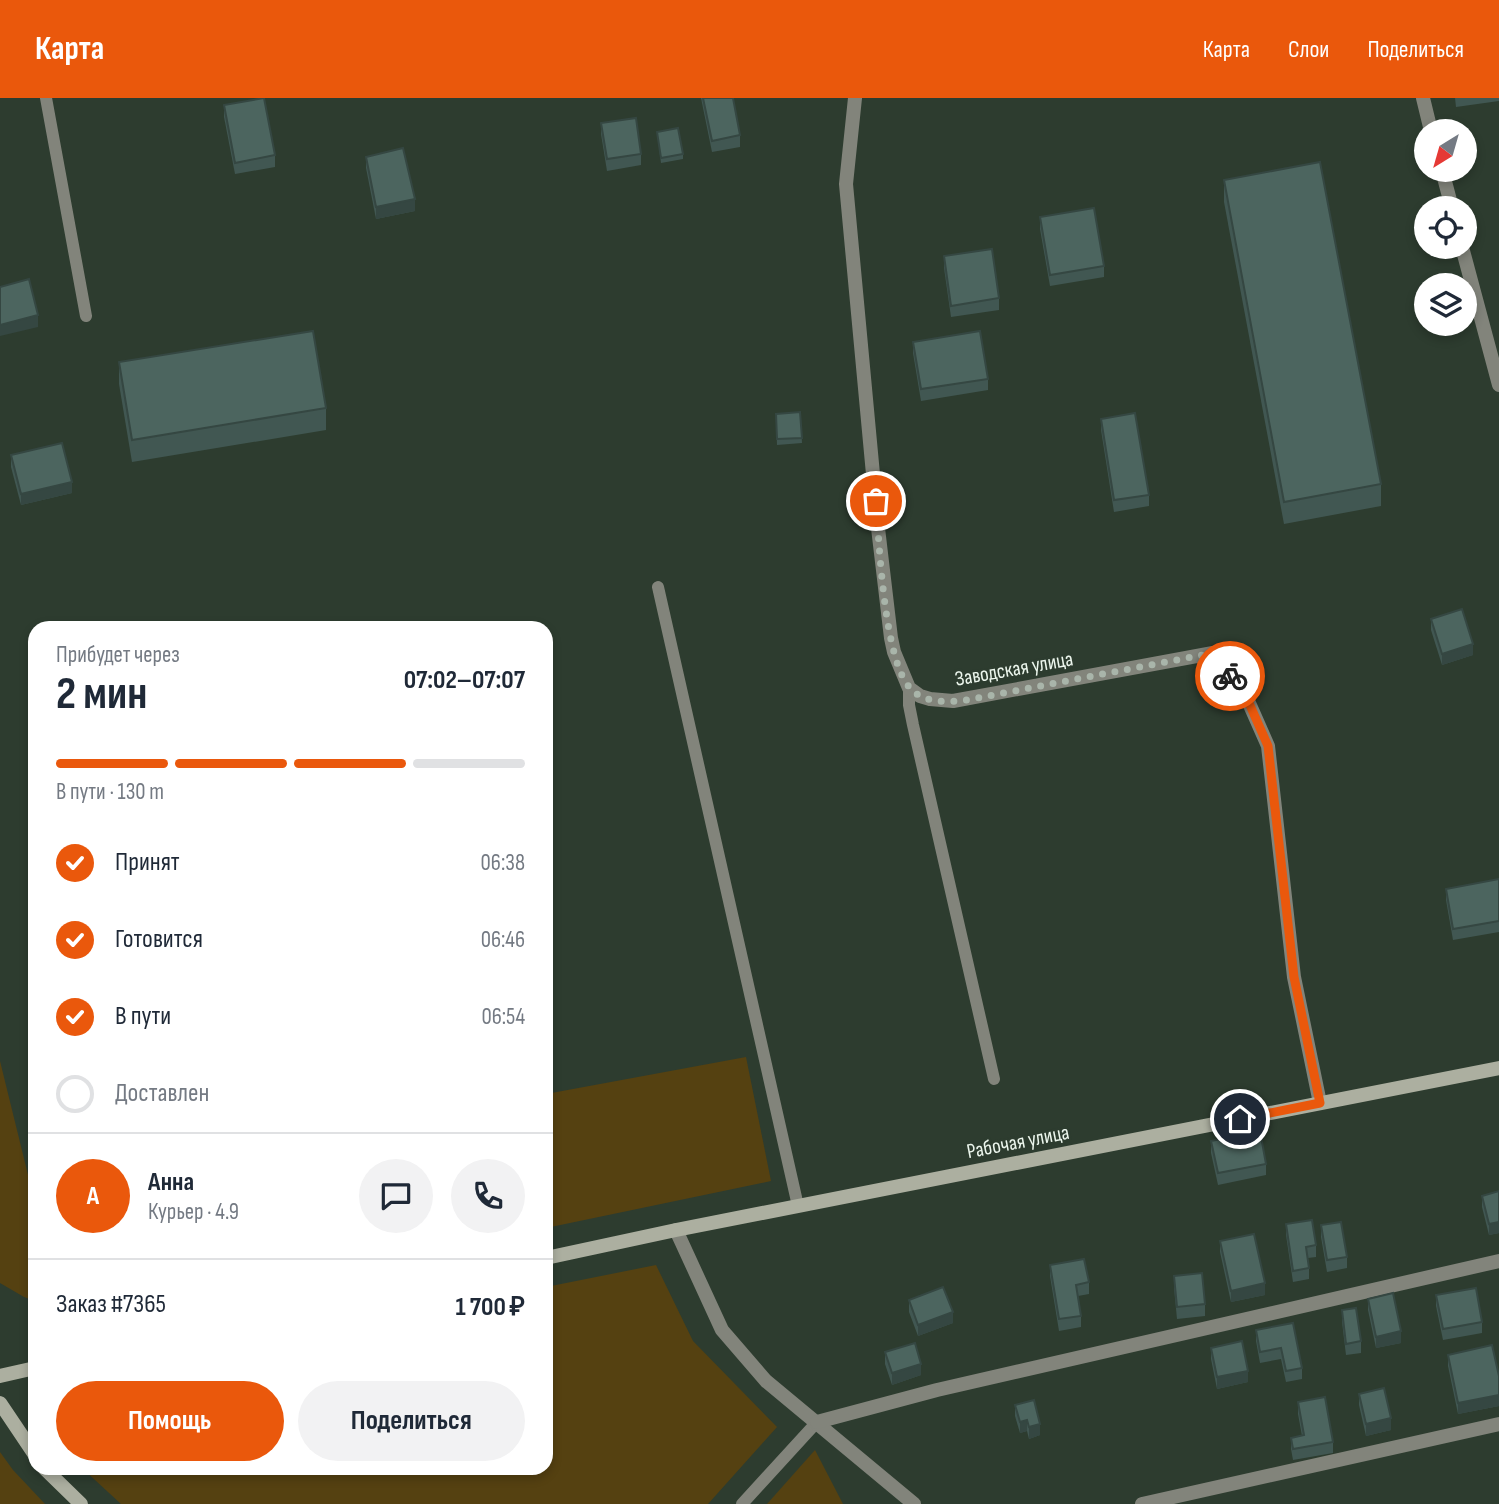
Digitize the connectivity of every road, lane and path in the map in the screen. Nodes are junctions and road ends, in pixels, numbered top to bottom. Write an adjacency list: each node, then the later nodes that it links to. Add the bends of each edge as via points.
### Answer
1 (46, 98): 6 (lane)
2 (855, 98): 9 (street, via 846,184 891,638)
3 (1423, 98): 4 (street)
4 (1428, 119)
5 (1465, 259): 7 (street)
6 (86, 317)
7 (1499, 385)
8 (658, 587): 13 (lane)
9 (909, 688): 11 (lane, via 913,725); 12 (street, Заводская улица, via 930,699 953,701 1213,653 1249,703 1268,746 1294,977)
10 (1499, 1068): 12 (street, Рабочая улица)
11 (994, 1079)
12 (1320, 1103): 13 (street, Рабочая улица)
13 (798, 1206): 14 (street, Рабочая улица)
14 (676, 1230): 15 (street, Рабочая улица); 20 (street, via 722,1330 766,1381)
15 (553, 1256)
16 (1499, 1261): 20 (street, via 937,1390)
17 (28, 1370): 18 (street)
18 (0, 1376)
19 (0, 1403): 22 (street)
20 (817, 1422): 25 (lane); 26 (street)
21 (1499, 1424): 27 (street)
22 (28, 1445)
23 (51, 1475): 24 (street)
24 (80, 1504)
25 (742, 1504)
26 (914, 1504)
27 (1142, 1504)

